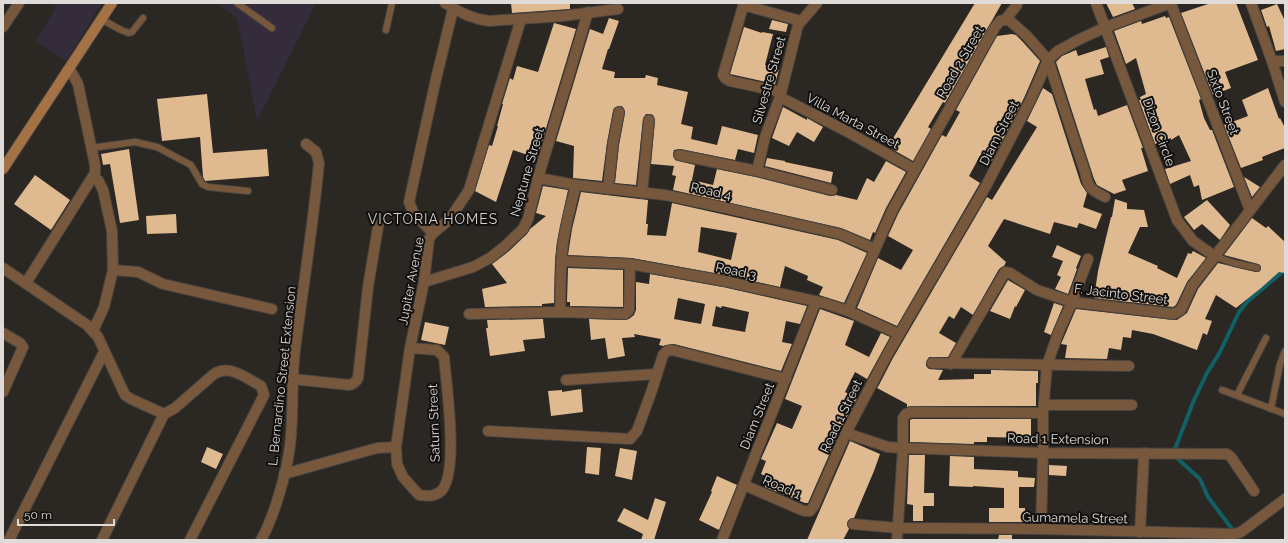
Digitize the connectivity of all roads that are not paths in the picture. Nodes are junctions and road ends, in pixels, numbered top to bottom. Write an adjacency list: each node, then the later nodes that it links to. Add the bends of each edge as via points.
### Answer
1 (19, 3): 18 (street)
2 (112, 3): 16 (street)
3 (237, 3): 20 (lane)
4 (392, 3): 22 (lane)
5 (817, 3): 19 (street, Silvestre Street)
6 (1096, 3): 21 (street, Dizon Circle)
7 (1171, 3): 21 (street, Diam Street); 46 (street, Sixto Street)
8 (1251, 3): 24 (street)
9 (743, 4): 19 (street); 27 (street, Villa Marta Street, via 723,75 730,81)
10 (1017, 5): 17 (street, Road 2 Street)
11 (449, 6): 15 (street, via 478,20); 48 (street, via 409,202 414,214)
12 (618, 9): 13 (street)
13 (588, 12): 15 (street); 39 (street, Neptune Street)
14 (143, 18): 16 (lane, via 129,33)
15 (521, 19): 48 (street, Jupiter Avenue, via 469,190 449,220)
16 (101, 20): 26 (street)
17 (1005, 20): 23 (street, via 1009,20 1027,36); 36 (street, Road 2 Street, via 1000,21 996,27)
18 (5, 21)
19 (801, 21): 27 (street, Silvestre Street)
20 (272, 28)
21 (1106, 28): 23 (street, Diam Street, via 1058,51); 50 (street, Dizon Circle, via 1177,220 1193,241)
22 (386, 30)
23 (1048, 60): 45 (street, via 1087,182 1090,188); 67 (street, Diam Street, via 986,186)
24 (1272, 61): 25 (street); 28 (street)
25 (1285, 61)
26 (67, 70): 32 (street, via 72,73 78,84); 35 (street)
27 (780, 94): 36 (street, Villa Marta Street); 37 (street, Silvestre Street, via 765,137)
28 (1285, 102)
29 (619, 112): 41 (street)
30 (648, 120): 44 (street)
31 (306, 144): 77 (street, L. Bernardino Street Extension, via 316,152 319,163)
32 (91, 148): 38 (street); 43 (lane, via 136,142 158,147 191,165 202,184 208,187)
33 (679, 154): 37 (street)
34 (1285, 166): 46 (street, F. Jacinto Street)
35 (3, 169)
36 (914, 169): 49 (street, Road 2 Street)
37 (757, 171): 42 (street)
38 (96, 176): 56 (street, via 103,190 112,231); 57 (street)
39 (538, 178): 40 (street, Road 4); 58 (street, Neptune Street, via 524,229 504,248 473,267)
40 (576, 185): 41 (street, Road 4); 52 (street, via 566,224)
41 (608, 189): 44 (street, Road 4)
42 (832, 190)
43 (248, 191)
44 (642, 193): 49 (street, Road 4, via 665,195 794,222 840,234)
45 (1105, 197)
46 (1250, 210): 50 (street, F. Jacinto Street)
47 (379, 221): 77 (street, via 368,287 358,378 354,384 349,385)
48 (433, 233): 58 (street, Jupiter Avenue, via 430,238)
49 (875, 249): 62 (street, Road 2 Street)
50 (1216, 257): 55 (lane); 60 (street, F. Jacinto Street, via 1192,286 1181,310 1174,314)
51 (1088, 259): 60 (street)
52 (561, 261): 53 (street, Road 3); 63 (street)
53 (630, 264): 59 (street, Road 3, via 696,275); 63 (street, via 628,313)
54 (3, 268): 57 (street)
55 (1257, 268)
56 (113, 270): 61 (street, via 138,272 163,284); 65 (street, via 104,307)
57 (26, 282): 65 (street, via 87,324)
58 (424, 282): 69 (street, Jupiter Avenue)
59 (816, 301): 62 (street, Road 3); 78 (street, Diam Street)
60 (1072, 302): 73 (street, F. Jacinto Street, via 1037,290 1005,272); 74 (street)
61 (272, 309)
62 (848, 311): 67 (street, Road 3)
63 (560, 312): 64 (street)
64 (469, 314)
65 (93, 331): 71 (street)
66 (3, 334): 81 (street, via 23,347)
67 (899, 334): 89 (street, Road 1 Street)
68 (1266, 338): 82 (lane)
69 (410, 348): 90 (street, Jupiter Avenue); 90 (street, Saturn Street, via 437,350 444,357 450,465 447,481 441,492 433,496 420,495 403,477 397,464)
70 (1285, 351): 85 (lane)
71 (104, 352): 86 (street, via 125,395); 104 (street)
72 (932, 363): 73 (street)
73 (952, 364): 74 (street)
74 (1047, 365): 75 (street); 84 (street)
75 (1129, 366)
76 (656, 374): 78 (street, via 662,355 672,350); 79 (street); 88 (street, via 637,431 630,439)
77 (293, 379): 94 (street, L. Bernardino Street Extension, via 290,444)
78 (786, 379): 95 (street, Diam Street)
79 (566, 380)
80 (1222, 390): 82 (lane)
81 (3, 392)
82 (1236, 395): 85 (lane)
83 (1132, 405): 84 (street)
84 (1043, 409): 91 (street, via 908,412 903,418); 92 (street)
85 (1271, 409): 87 (lane)
86 (164, 414): 105 (street); 106 (street, L. Bernardino Street Extension, via 221,370 231,370 261,386 263,390 264,395)
87 (1285, 414)
88 (488, 431)
89 (846, 433): 91 (street, Road 1 Extension, via 888,447); 98 (street, Road 1 Street)
90 (396, 447): 94 (street, via 377,448)
91 (903, 448): 92 (street, Road 1 Extension); 100 (street)
92 (1043, 453): 93 (street, Road 1 Extension); 101 (street)
93 (1144, 453): 96 (street, Road 1 Extension, via 1227,454); 102 (street)
94 (284, 474): 107 (street, L. Bernardino Street Extension, via 267,529)
95 (744, 485): 98 (street, Road 1); 108 (street, Diam Street)
96 (1254, 491)
97 (1285, 499): 103 (street, Gumamela Street)
98 (810, 512)
99 (853, 524): 100 (street, Gumamela Street)
100 (898, 528): 101 (street, Gumamela Street); 109 (street)
101 (1041, 530): 102 (street, Gumamela Street)
102 (1140, 532): 103 (street, Gumamela Street)
103 (1235, 537)
104 (8, 540)
105 (102, 540)
106 (190, 540)
107 (260, 540)
108 (722, 540)
109 (897, 540)

